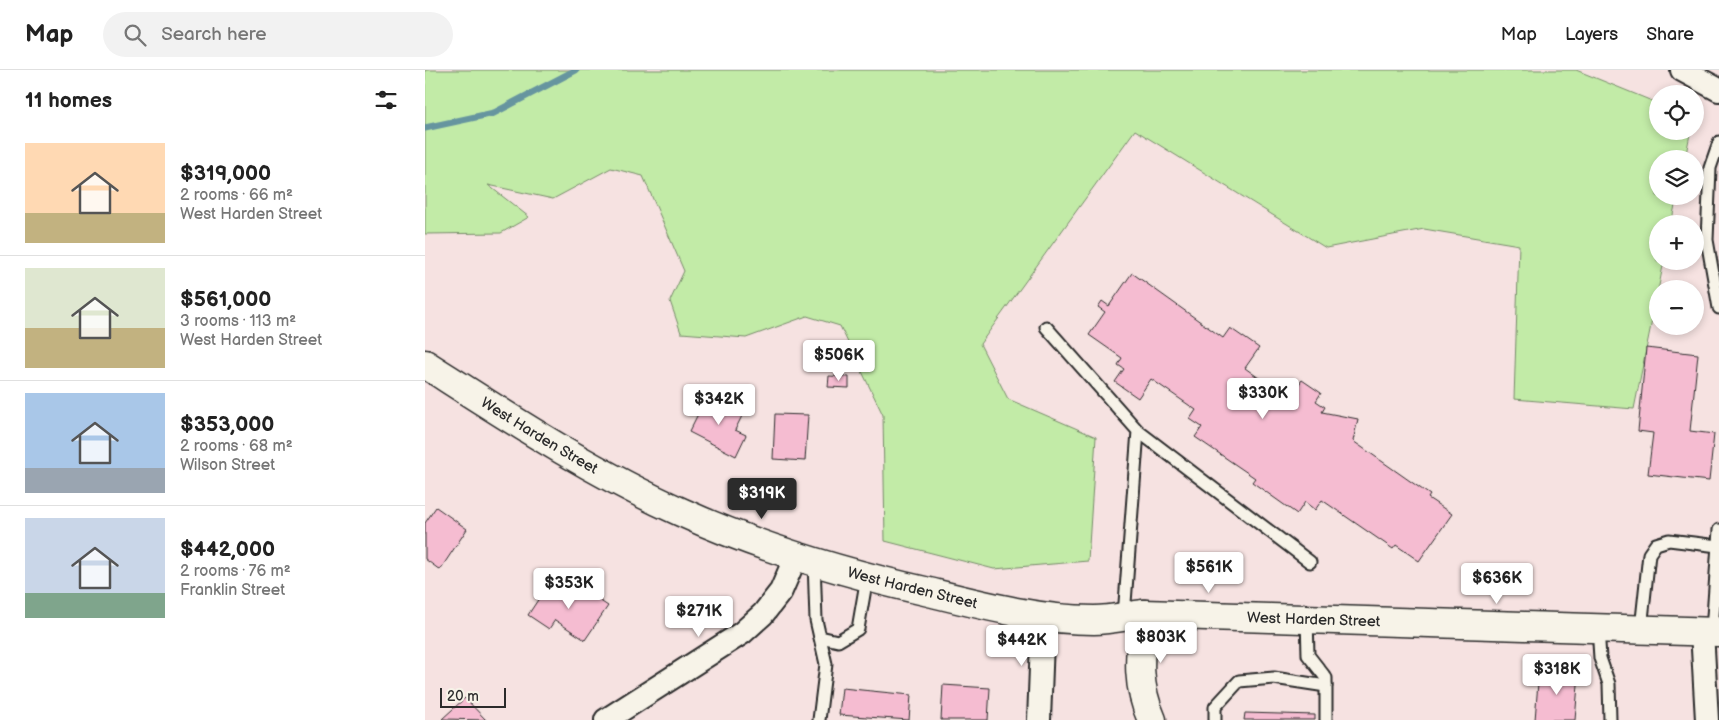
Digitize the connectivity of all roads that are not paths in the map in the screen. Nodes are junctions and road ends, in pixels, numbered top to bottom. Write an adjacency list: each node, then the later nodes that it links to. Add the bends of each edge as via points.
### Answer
1 (1682, 70): 2 (street)
2 (1719, 90)
3 (1719, 142): 4 (lane, via 1710,168 1707,240)
4 (1719, 308)
5 (1046, 327): 7 (lane)
6 (425, 364): 10 (main road, West Harden Street, via 600,471 681,512)
7 (1138, 431): 11 (lane); 14 (lane)
8 (1719, 530): 9 (lane)
9 (1718, 546): 17 (lane, via 1669,540 1656,544 1649,554); 18 (lane)
10 (805, 559): 12 (main road, West Harden Street); 19 (lane); 21 (street, via 763,614 742,633)
11 (1310, 562)
12 (867, 577): 13 (main road, West Harden Street); 19 (lane, via 858,629 838,641)
13 (1043, 615): 14 (main road, West Harden Street, via 1094,620); 23 (street)
14 (1134, 615): 15 (main road, West Harden Street); 24 (main road, via 1139,678 1143,700)
15 (1307, 618): 16 (main road, West Harden Street); 20 (lane, via 1309,655 1326,678)
16 (1598, 628): 17 (main road, West Harden Street); 27 (lane, via 1600,658 1609,684)
17 (1641, 630): 18 (main road, West Harden Street)
18 (1711, 631): 28 (street)
19 (820, 637): 22 (lane, via 826,664)
20 (1326, 686): 25 (lane, via 1274,678 1239,681 1215,707); 26 (lane)
21 (606, 720)
22 (819, 720)
23 (1039, 720)
24 (1152, 720)
25 (1215, 720)
26 (1326, 720)
27 (1610, 720)
28 (1707, 720)

